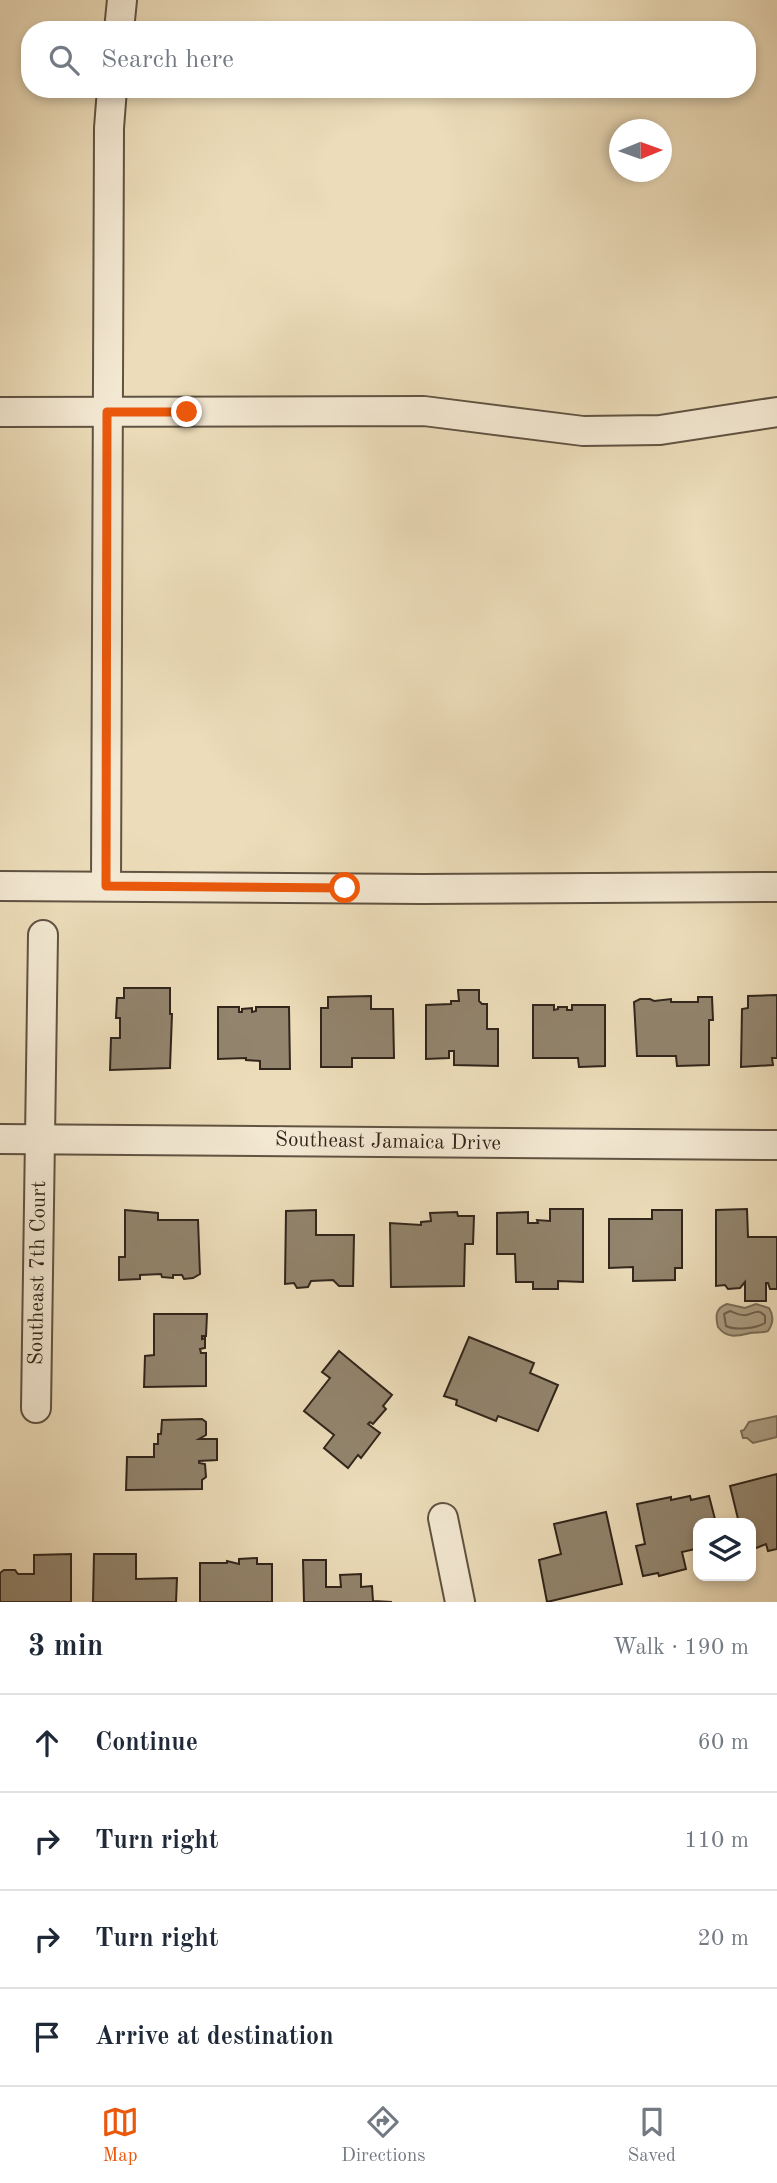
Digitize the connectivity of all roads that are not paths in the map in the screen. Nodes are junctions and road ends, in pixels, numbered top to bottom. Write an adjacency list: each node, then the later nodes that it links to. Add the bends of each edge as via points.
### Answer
1 (122, 0): 2 (street)
2 (120, 21)
3 (111, 98): 5 (street)
4 (0, 412): 5 (street)
5 (107, 412): 6 (street, via 424,411 583,432 660,430); 8 (street)
6 (777, 412)
7 (0, 886): 8 (street)
8 (106, 886): 9 (street, via 422,890)
9 (777, 887)
10 (43, 935): 12 (street, Southeast 7th Court)
11 (0, 1139): 12 (street, Southeast Jamaica Drive)
12 (40, 1139): 13 (street, Southeast Jamaica Drive); 14 (street, Southeast 7th Court)
13 (777, 1145)
14 (36, 1408)
15 (443, 1518): 16 (street)
16 (460, 1602)

